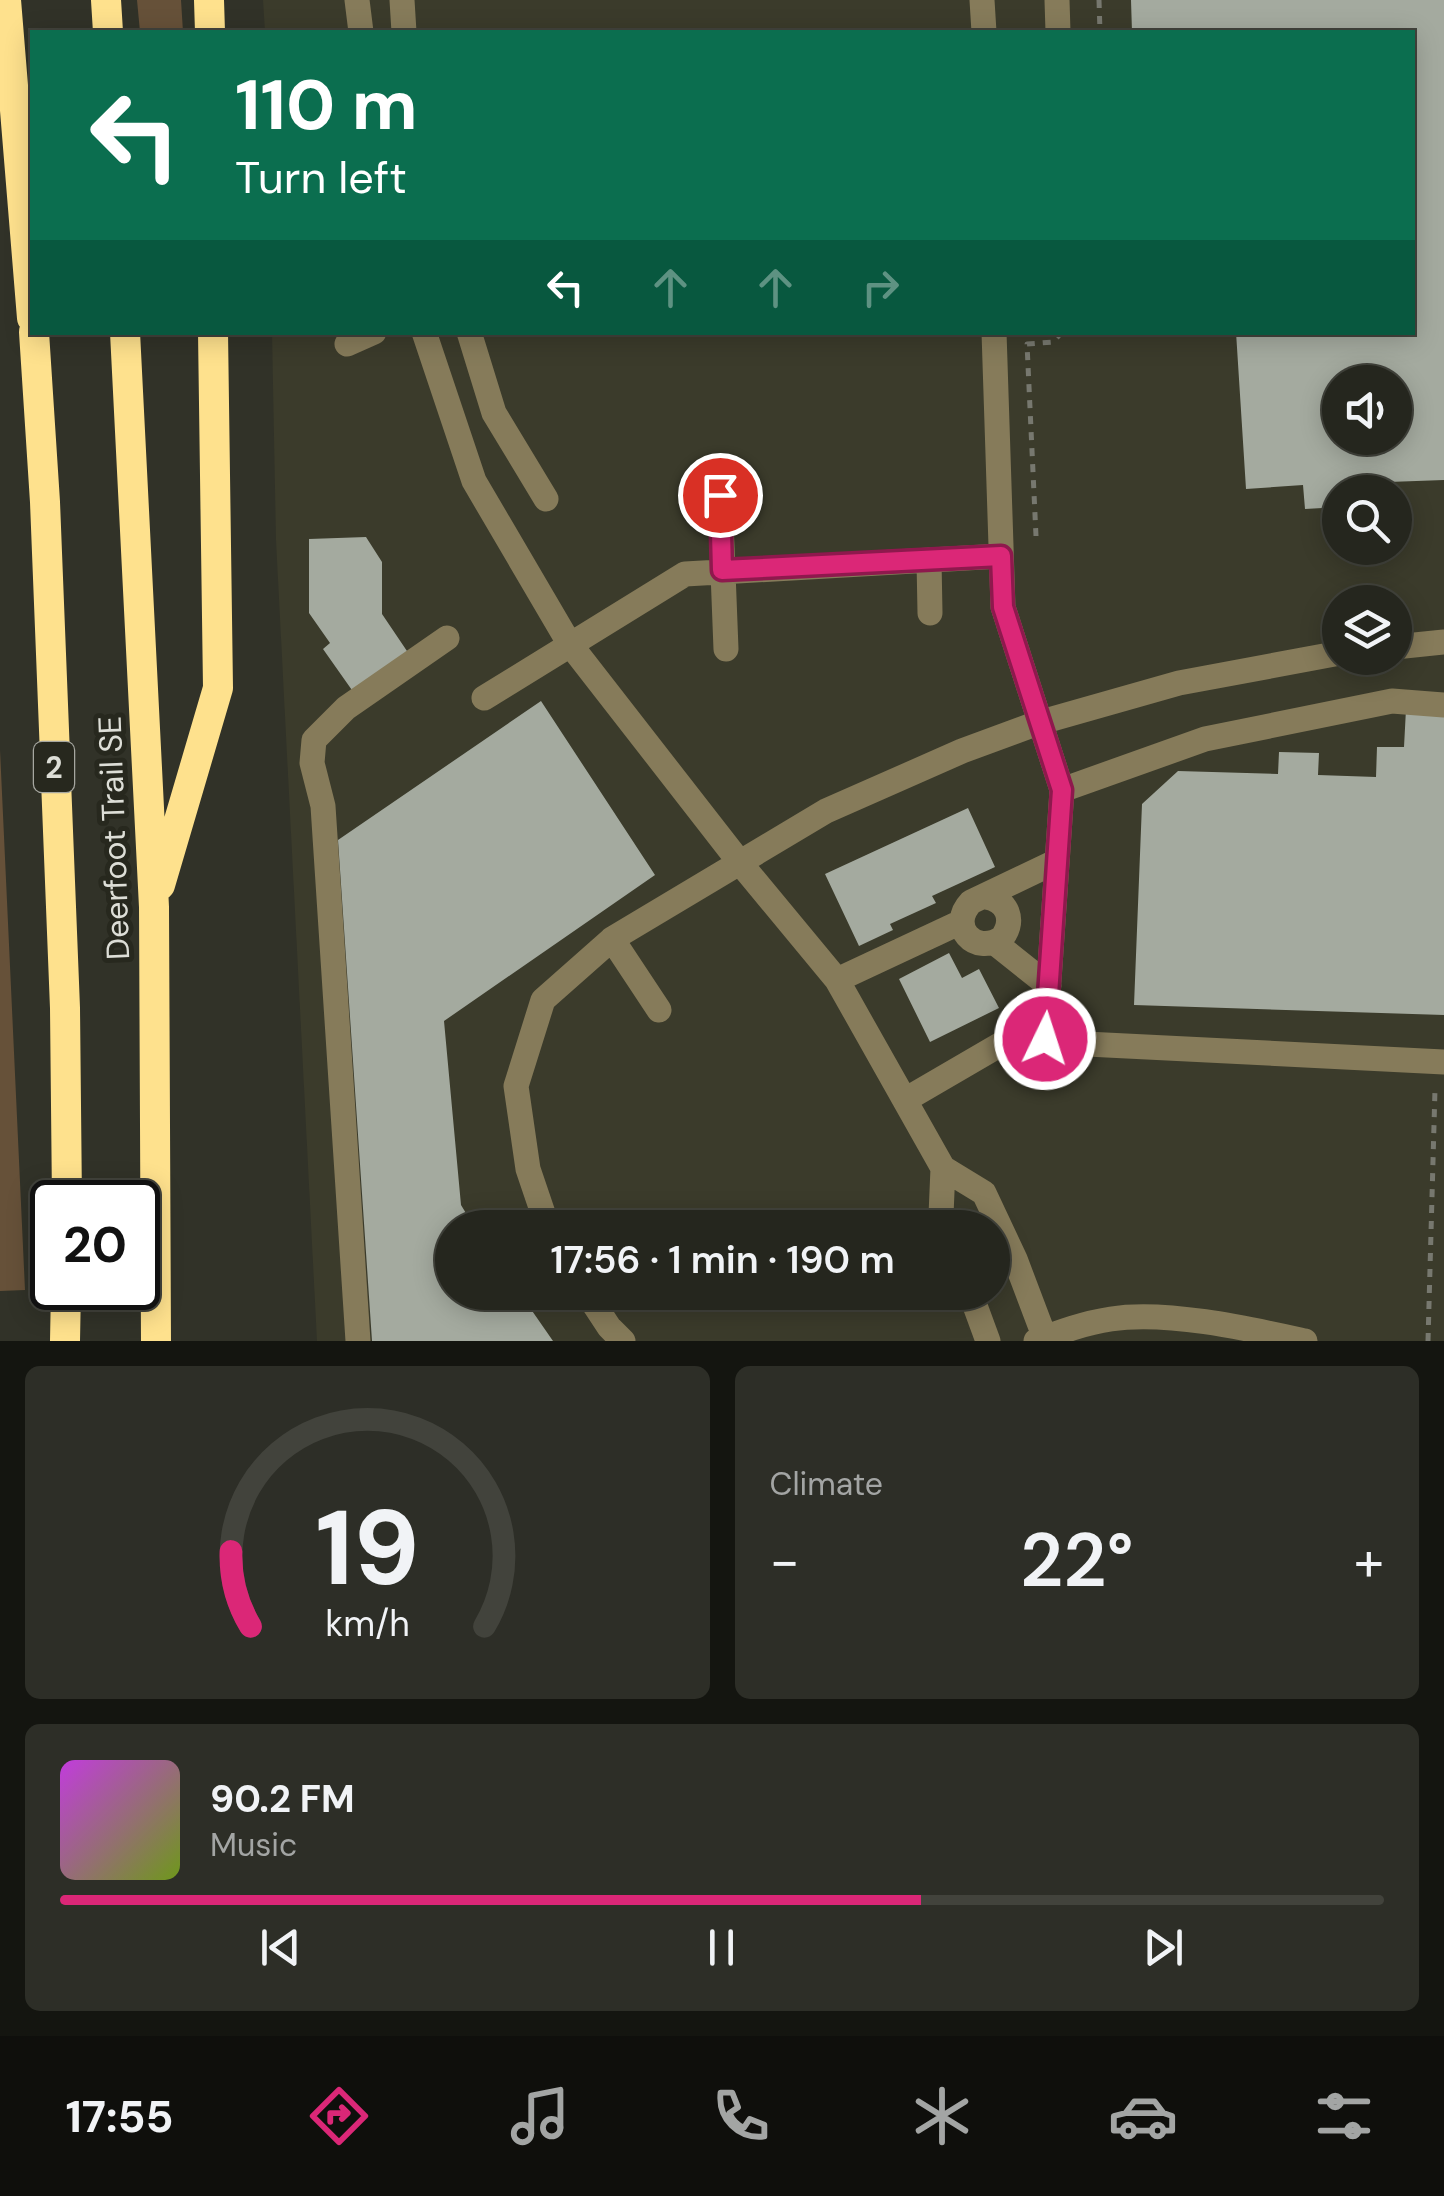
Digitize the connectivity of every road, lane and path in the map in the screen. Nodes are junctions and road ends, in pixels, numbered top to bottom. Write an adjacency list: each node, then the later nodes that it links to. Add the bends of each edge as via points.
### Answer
1 (6, 0): 16 (highway)
2 (106, 0): 9 (highway)
3 (209, 0): 10 (highway)
4 (357, 0): 11 (street)
5 (402, 0): 12 (street)
6 (982, 0): 13 (street)
7 (1057, 0): 14 (street)
8 (1099, 0): 15 (path)
9 (108, 30)
10 (210, 30)
11 (361, 30)
12 (404, 30)
13 (984, 30)
14 (1058, 30)
15 (1100, 30)
16 (30, 294)
17 (34, 335): 57 (highway, Deerfoot Trail SE / 2)
18 (125, 335): 46 (highway, Deerfoot Trail SE)
19 (213, 335): 46 (highway, via 218,688)
20 (367, 335): 25 (street)
21 (425, 335): 35 (street, via 474,481)
22 (470, 335): 27 (street, via 494,413)
23 (994, 335): 29 (street)
24 (1060, 335): 28 (path, via 1054,342 1027,344)
25 (347, 344)
26 (720, 495): 31 (street)
27 (546, 499)
28 (1036, 536)
29 (1001, 556): 30 (street); 41 (street, via 1003,607)
30 (928, 560): 31 (street); 32 (street)
31 (722, 570): 35 (street, via 685,574); 37 (street)
32 (930, 613)
33 (447, 638): 67 (street, via 346,708 314,740)
34 (1444, 642): 36 (street)
35 (569, 643): 39 (street); 44 (street)
36 (1412, 645)
37 (726, 649)
38 (1322, 656): 41 (street, via 1179,683)
39 (484, 698)
40 (1444, 705): 42 (street, via 1392,702 1206,738)
41 (1038, 723): 42 (street); 44 (street, via 826,811)
42 (1062, 790): 43 (street)
43 (1058, 861): 45 (street); 51 (street)
44 (741, 864): 48 (street); 50 (street)
45 (986, 897): 47 (street, via 970,902); 49 (street, via 1000,902 1008,916 1006,932)
46 (154, 907): 66 (highway, Deerfoot Trail SE)
47 (961, 922): 49 (street, via 972,942); 50 (street)
48 (612, 939): 52 (street); 58 (street, via 543,1000 516,1086 528,1169)
49 (995, 943): 51 (street)
50 (838, 980): 55 (street)
51 (1049, 986): 53 (street)
52 (659, 1010)
53 (1045, 1039): 54 (street); 55 (street, via 1008,1040)
54 (1440, 1062): 71 (path)
55 (905, 1100): 56 (street)
56 (943, 1168): 59 (street); 64 (street, via 984,1193)
57 (67, 1180)
58 (542, 1210)
59 (941, 1210)
60 (66, 1310): 65 (highway)
61 (597, 1310): 68 (street)
62 (977, 1310): 69 (street)
63 (1208, 1332): 64 (street, via 1115,1318); 70 (street)
64 (1042, 1340)
65 (65, 1341)
66 (156, 1341)
67 (358, 1341)
68 (624, 1341)
69 (988, 1341)
70 (1304, 1341)
71 (1428, 1341)

